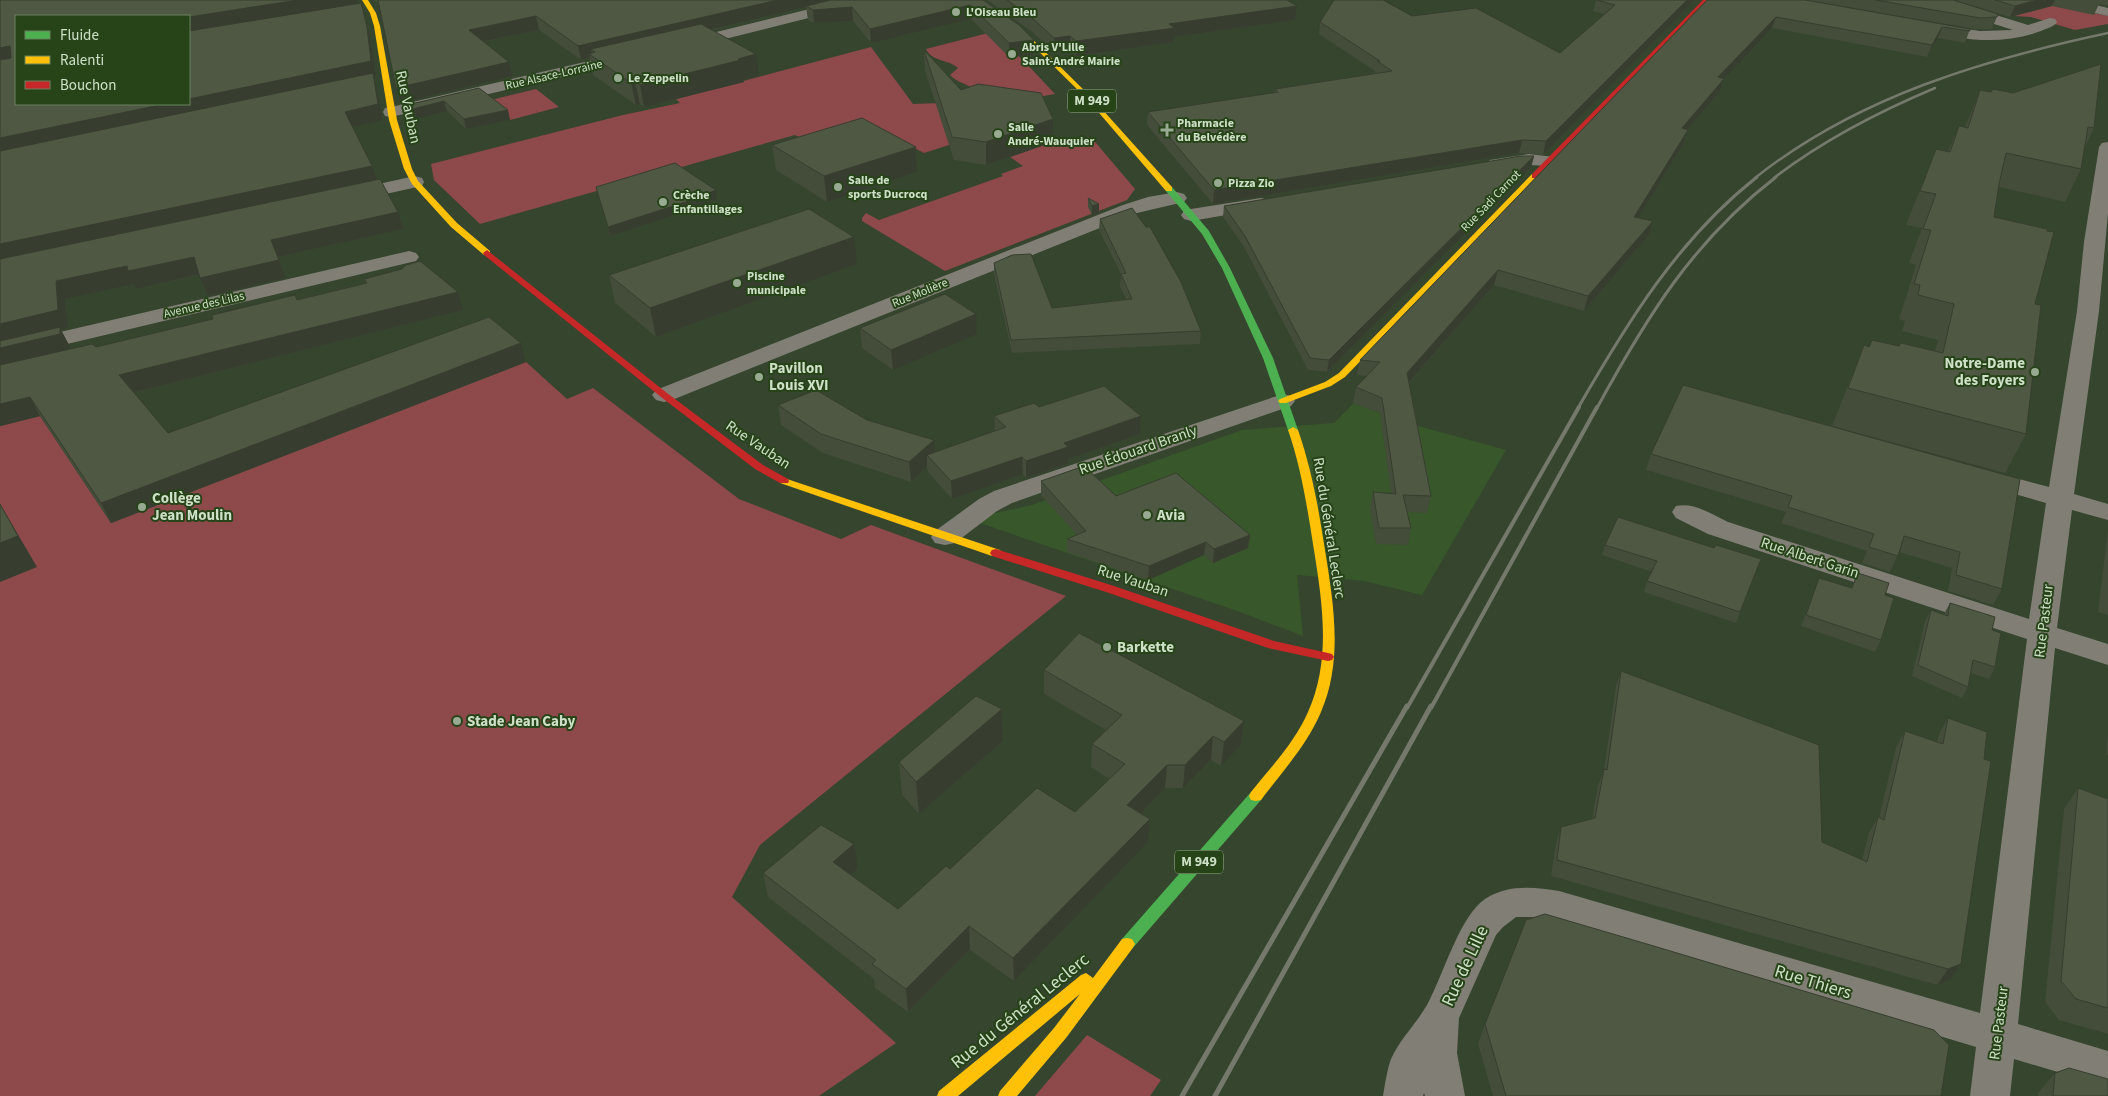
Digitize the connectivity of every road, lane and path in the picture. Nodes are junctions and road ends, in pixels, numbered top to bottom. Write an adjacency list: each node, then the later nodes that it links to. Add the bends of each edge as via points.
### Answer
1 (863, 0): 13 (street)
2 (975, 0): 20 (street, Rue du Général Leclerc / M 949, via 1011,24 1046,55 1090,99)
3 (1706, 0): 17 (street, Rue Sadi Carnot)
4 (1933, 0): 12 (street)
5 (2056, 0): 9 (street)
6 (368, 5): 7 (street); 8 (street); 15 (street, Rue Vauban, via 376,16 379,81)
7 (385, 7)
8 (357, 11)
9 (2108, 12)
10 (2050, 22): 12 (street)
11 (1914, 25): 12 (street, via 1989,37 2010,36)
12 (2029, 30)
13 (666, 48)
14 (647, 53): 15 (street, Rue Alsace-Lorraine)
15 (391, 112): 19 (street, Rue Vauban)
16 (2108, 147): 29 (street, Rue Pasteur)
17 (1548, 161): 18 (street, via 1529,159); 27 (street, Rue Sadi Carnot, via 1342,376)
18 (1480, 167)
19 (415, 182): 21 (street); 26 (street, Rue Vauban, via 463,234)
20 (1177, 198): 23 (street, Rue du Général Leclerc / M 949); 26 (street, Rue Molière, via 1130,209)
21 (328, 201)
22 (1276, 202): 23 (street)
23 (1191, 215): 27 (street, Rue du Général Leclerc / M 949, via 1226,268 1268,358)
24 (409, 257): 25 (street, Avenue des Lilas)
25 (0, 353)
26 (664, 395): 32 (street, Rue Vauban, via 759,467 780,478)
27 (1283, 401): 32 (street, Rue Édouard Branly, via 1003,497); 35 (street, Rue du Général Leclerc / M 949, via 1304,461 1313,505 1326,589)
28 (1959, 470): 29 (street)
29 (2060, 498): 31 (street); 33 (street, Rue Pasteur)
30 (1685, 512): 33 (street, Rue Albert Garin, via 1718,528)
31 (2108, 512)
32 (945, 537): 35 (street, Rue Vauban, via 1272,645)
33 (2042, 634): 34 (street, Rue Albert Garin); 39 (street, Rue Pasteur)
34 (2108, 655)
35 (1328, 657): 37 (street, Rue du Général Leclerc / M 949, via 1324,690 1304,732 1250,804)
36 (1517, 901): 38 (street, Rue de Lille, via 1501,906 1489,915); 39 (street, Rue Thiers, via 1559,906)
37 (1118, 954): 41 (street, Rue du Général Leclerc / M 949); 42 (street, Rue du Général Leclerc / M 949, via 1060,1033)
38 (1440, 1018): 43 (street, Rue de Lille, via 1410,1062); 44 (street, Rue de Lille, via 1437,1052)
39 (1998, 1037): 40 (street, Rue Thiers); 45 (street, Rue Pasteur)
40 (2108, 1069)
41 (945, 1096)
42 (1006, 1096)
43 (1403, 1096)
44 (1445, 1096)
45 (1990, 1096)

